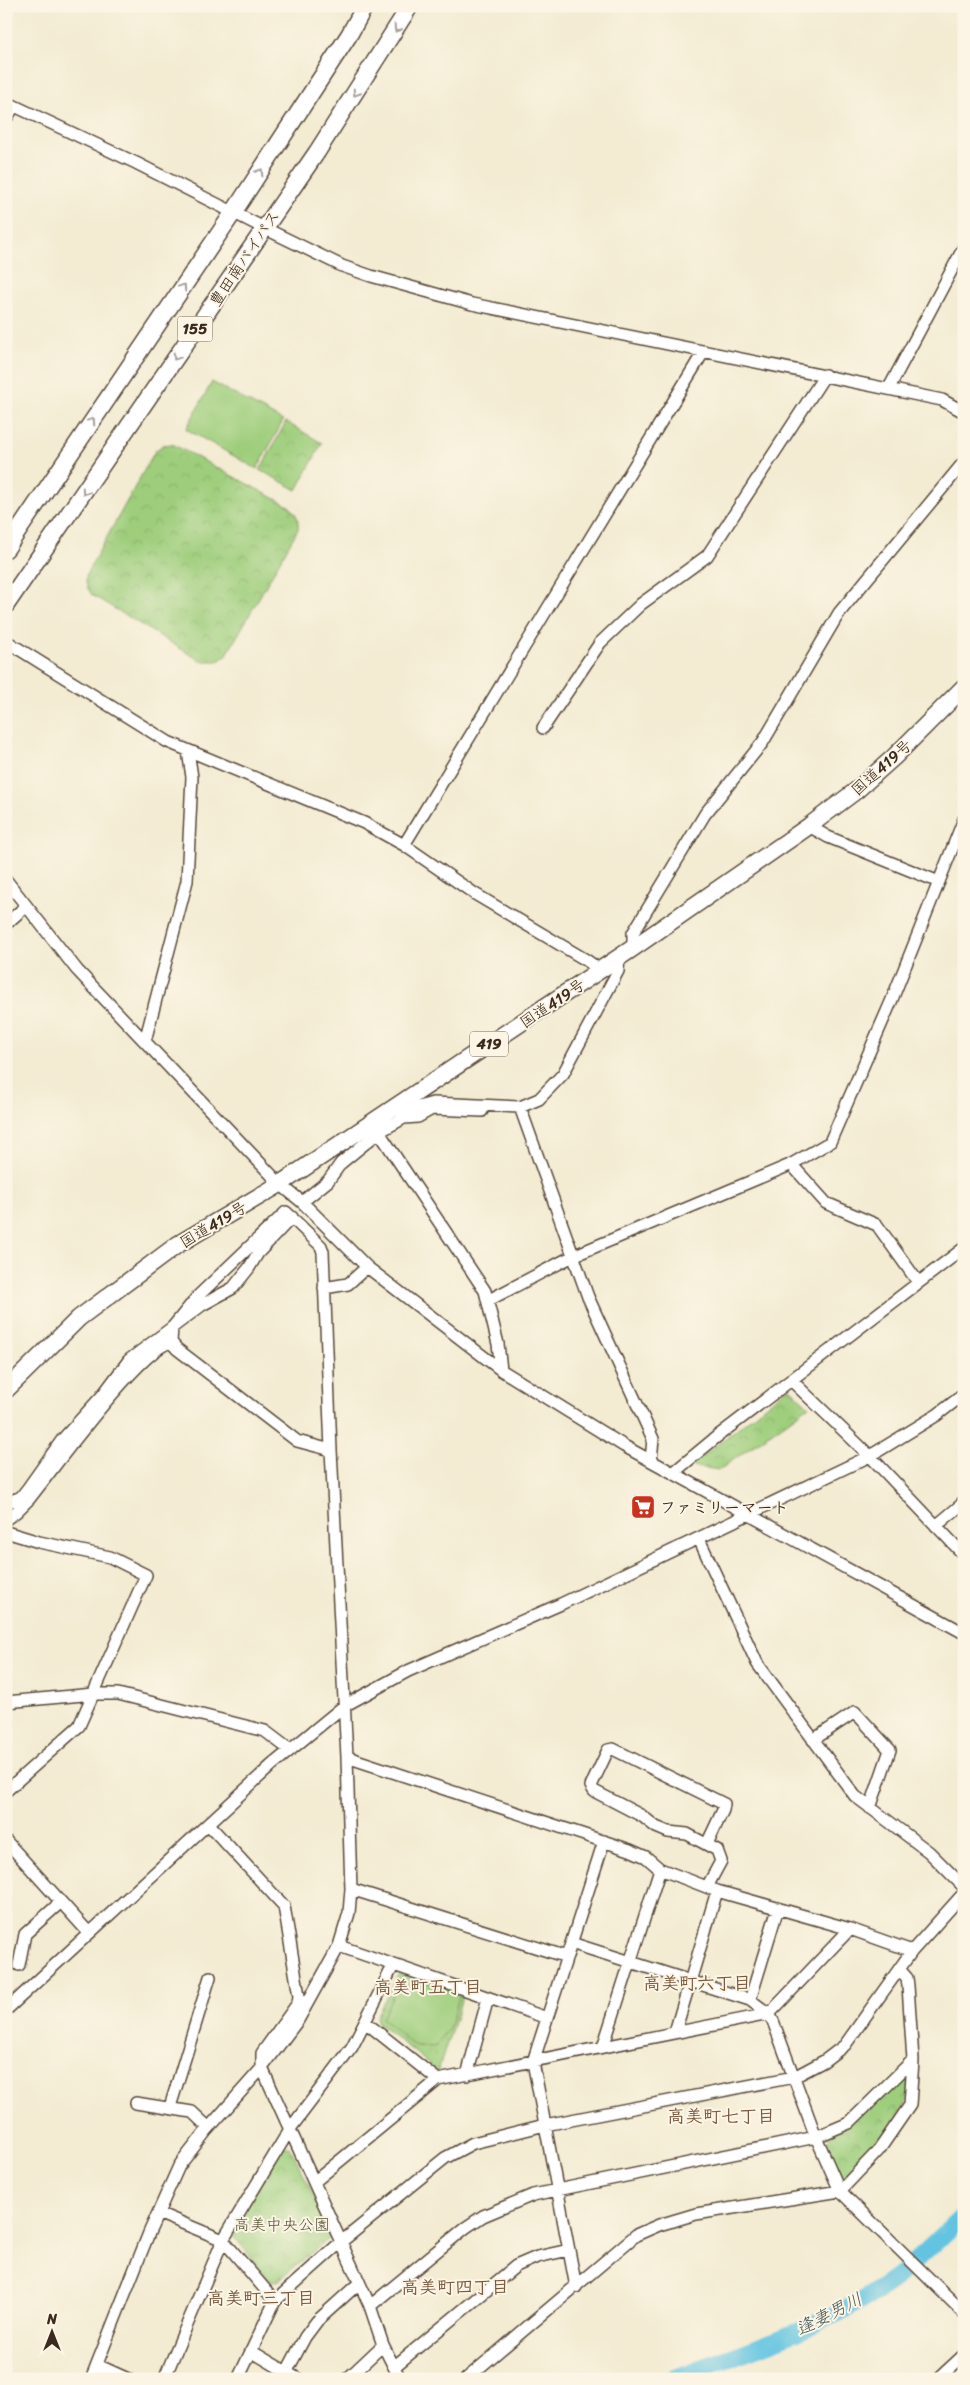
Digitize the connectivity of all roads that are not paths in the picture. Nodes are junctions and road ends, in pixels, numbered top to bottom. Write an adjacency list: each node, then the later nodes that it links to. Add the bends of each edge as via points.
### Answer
1 (365, 6): 5 (highway, 豊田南バイパス / 155, one-way to 1)
2 (410, 6): 6 (highway, 豊田南バイパス / 155, one-way to 6, via 317,152)
3 (10, 104): 4 (street); 5 (street)
4 (6, 119)
5 (233, 213): 6 (street); 13 (highway, 豊田南バイパス / 155, one-way to 5)
6 (264, 228): 8 (street, via 342,266 401,285 472,304); 14 (highway, 豊田南バイパス / 155, one-way to 14)
7 (964, 247): 10 (street)
8 (704, 351): 9 (street); 21 (street)
9 (825, 375): 10 (street); 17 (street, via 707,556 641,604 600,643)
10 (889, 388): 11 (street, via 942,400)
11 (964, 412)
12 (964, 462): 26 (street, via 839,613 763,742 705,814 633,933)
13 (6, 549)
14 (6, 605)
15 (6, 641): 18 (street, via 168,742)
16 (964, 686): 20 (highway, 国道419号 / 419, via 894,757)
17 (543, 728)
18 (188, 751): 21 (street, via 364,823); 28 (street, via 192,777 187,881)
19 (964, 819): 23 (street)
20 (809, 826): 23 (street, via 828,837); 26 (highway, 国道419号 / 419)
21 (404, 845): 27 (street, via 475,894)
22 (6, 880): 24 (street)
23 (939, 882): 32 (street, via 835,1134 830,1142)
24 (25, 906): 25 (street); 28 (street, via 77,970)
25 (6, 924)
26 (626, 952): 27 (highway, 国道419号 / 419); 29 (street, via 563,1074)
27 (600, 970): 30 (highway, 国道419号 / 419)
28 (145, 1041): 33 (street)
29 (522, 1111): 30 (street, via 433,1102 411,1110); 31 (street, via 432,1109 418,1117 404,1118); 37 (street)
30 (389, 1112): 31 (highway, 国道419号 / 419)
31 (375, 1128): 33 (highway, 国道419号 / 419); 34 (street, via 328,1181); 41 (street)
32 (791, 1164): 37 (street); 39 (street, via 826,1203 878,1225)
33 (280, 1184): 34 (street); 46 (highway, 国道419号 / 419, via 178,1245 79,1318)
34 (302, 1202): 38 (street)
35 (292, 1217): 40 (street, via 321,1246); 42 (street, via 258,1253 233,1288 202,1305); 42 (street, via 286,1212 198,1296)
36 (964, 1248): 39 (street)
37 (573, 1256): 41 (street); 50 (street, via 588,1297 653,1439)
38 (367, 1267): 40 (street, via 348,1284); 44 (street)
39 (918, 1282): 45 (street)
40 (324, 1288): 48 (street)
41 (489, 1300): 44 (street)
42 (172, 1328): 43 (street); 53 (street, via 129,1360 62,1440 25,1492)
43 (171, 1342): 48 (street, via 297,1441); 55 (street, via 164,1344 136,1368 28,1499)
44 (501, 1370): 50 (street)
45 (791, 1380): 49 (street); 51 (street)
46 (6, 1390)
47 (964, 1394): 49 (street, via 937,1415)
48 (330, 1450): 63 (street)
49 (870, 1456): 54 (street); 56 (street)
50 (651, 1460): 51 (street)
51 (673, 1473): 54 (street)
52 (964, 1500): 56 (street)
53 (6, 1504)
54 (748, 1516): 58 (street); 60 (street)
55 (6, 1519)
56 (936, 1526): 59 (street)
57 (6, 1532): 61 (street, via 110,1557 146,1575)
58 (699, 1539): 63 (street, via 408,1671); 64 (street, via 757,1663)
59 (964, 1555)
60 (964, 1633)
61 (94, 1694): 62 (street); 65 (street, via 118,1694 266,1730); 67 (street, via 79,1726)
62 (6, 1702)
63 (344, 1706): 65 (street); 66 (street)
64 (813, 1740): 68 (street, via 855,1796); 68 (street, via 855,1712 890,1750)
65 (290, 1750): 69 (street)
66 (347, 1756): 71 (street); 75 (street)
67 (6, 1791)
68 (870, 1808): 74 (street, via 929,1852)
69 (209, 1825): 81 (street); 102 (street, via 284,1906 299,1996 298,2003 262,2053)
70 (6, 1841): 78 (street)
71 (604, 1841): 73 (street, via 646,1857); 82 (street)
72 (707, 1844): 72 (street, via 687,1834 656,1827 594,1791 590,1786 608,1750 613,1749 724,1804); 76 (street, via 719,1852 721,1861)
73 (660, 1869): 76 (street); 86 (street)
74 (964, 1887)
75 (351, 1889): 83 (street, via 349,1913); 85 (street)
76 (712, 1889): 79 (street); 91 (street)
77 (964, 1893): 84 (street)
78 (61, 1902): 81 (street); 87 (street, via 25,1934)
79 (778, 1908): 80 (street); 93 (street)
80 (850, 1929): 84 (street); 95 (street)
81 (89, 1933): 94 (street)
82 (571, 1943): 85 (street); 86 (street)
83 (339, 1946): 88 (street); 102 (street, via 308,2004)
84 (912, 1951): 89 (street)
85 (567, 1957): 96 (street)
86 (629, 1962): 91 (street); 99 (street)
87 (19, 1965)
88 (393, 1966): 92 (street); 97 (street)
89 (900, 1970): 100 (street, via 907,1978); 104 (street, via 845,2045)
90 (210, 1977): 107 (street)
91 (689, 1981): 93 (street); 98 (street)
92 (488, 1998): 96 (street); 103 (street)
93 (750, 2000): 95 (street)
94 (6, 2010)
95 (769, 2014): 98 (street); 104 (street)
96 (547, 2018): 101 (street)
97 (365, 2022): 105 (street); 110 (street, via 352,2046)
98 (675, 2032): 99 (street)
99 (603, 2047): 101 (street)
100 (913, 2060): 111 (street, via 849,2123); 114 (street, via 910,2105 879,2150)
101 (533, 2062): 103 (street); 108 (street)
102 (262, 2068): 109 (street); 110 (street)
103 (466, 2074): 105 (street)
104 (794, 2077): 108 (street); 111 (street)
105 (438, 2080): 112 (street)
106 (136, 2103): 107 (street)
107 (170, 2107): 109 (street, via 192,2112)
108 (545, 2126): 113 (street); 117 (street, via 473,2143 446,2158)
109 (209, 2128): 115 (street, via 179,2166)
110 (290, 2129): 112 (street); 116 (street)
111 (816, 2137): 113 (street); 114 (street)
112 (314, 2182): 117 (street)
113 (558, 2189): 118 (street); 122 (street, via 532,2195 483,2216)
114 (840, 2190): 120 (street, via 696,2214 659,2225 636,2235); 123 (street)
115 (158, 2213): 116 (street); 127 (street)
116 (223, 2240): 121 (street); 132 (street)
117 (341, 2242): 119 (street); 121 (street)
118 (569, 2250): 120 (street); 128 (street, via 537,2257 516,2266)
119 (358, 2284): 122 (street); 129 (street, via 317,2321)
120 (576, 2288): 137 (street)
121 (275, 2301): 125 (street)
122 (370, 2306): 124 (street)
123 (964, 2313)
124 (383, 2345): 128 (street); 135 (street)
125 (251, 2351): 129 (street); 133 (street)
126 (964, 2355): 138 (street)
127 (97, 2365): 130 (street); 131 (street)
128 (395, 2366): 136 (street)
129 (287, 2371): 134 (street)
130 (91, 2379)
131 (128, 2379)
132 (164, 2379)
133 (238, 2379)
134 (298, 2379)
135 (347, 2379)
136 (400, 2379)
137 (466, 2379)
138 (938, 2379)

